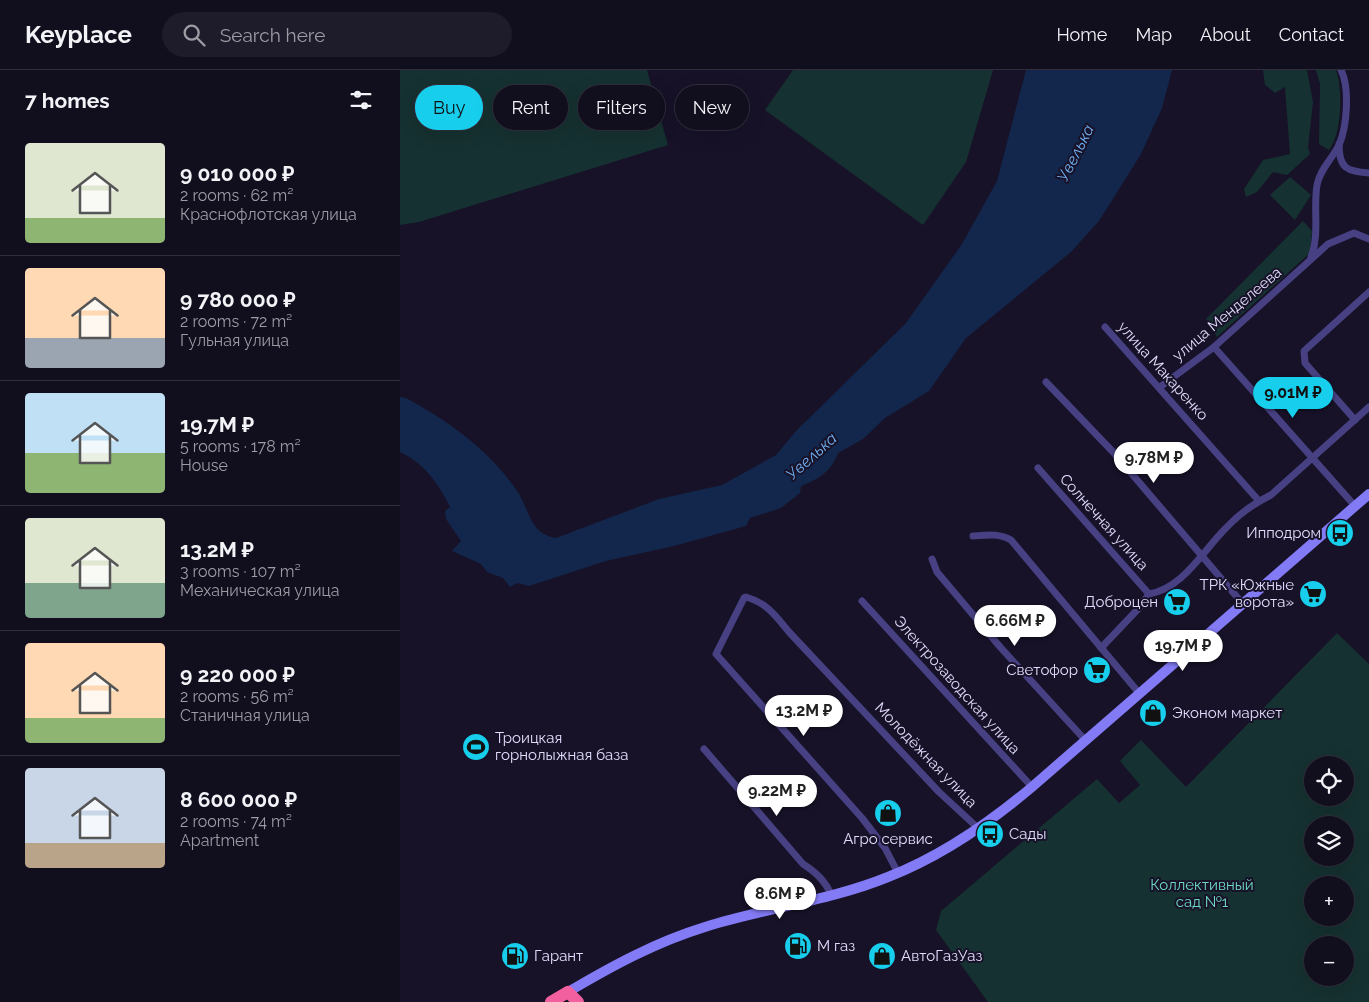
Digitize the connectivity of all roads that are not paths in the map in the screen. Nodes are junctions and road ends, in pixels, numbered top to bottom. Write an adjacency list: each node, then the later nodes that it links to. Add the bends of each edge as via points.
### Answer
1 (1341, 70): 2 (street, via 1347,95)
2 (1339, 143): 3 (street, via 1345,167); 5 (street, via 1319,176 1316,236)
3 (1369, 173)
4 (1369, 239): 5 (street, улица Менделеева, via 1354,233 1328,244)
5 (1310, 260): 8 (street, улица Менделеева)
6 (1369, 292): 12 (street, via 1304,351 1303,357)
7 (1105, 327): 10 (street, улица Макаренко)
8 (1214, 347): 10 (street, улица Менделеева); 13 (street)
9 (1046, 382): 19 (street)
10 (1160, 387): 16 (street, улица Макаренко)
11 (1369, 407): 12 (street)
12 (1355, 420): 13 (street)
13 (1313, 457): 16 (street); 17 (street)
14 (1038, 468): 21 (street, Солнечная улица)
15 (1369, 494): 17 (main road)
16 (1259, 501): 19 (street, via 1228,526)
17 (1355, 506): 23 (main road)
18 (973, 536): 24 (street, via 990,534 1011,540)
19 (1202, 555): 21 (street, via 1163,592); 23 (street)
20 (932, 559): 26 (street, via 937,572 994,641)
21 (1149, 594): 24 (street)
22 (862, 601): 28 (street, Электрозаводская улица)
23 (1243, 604): 25 (main road)
24 (1101, 648): 25 (street)
25 (1139, 693): 26 (main road)
26 (1086, 741): 28 (main road)
27 (704, 749): 31 (street, via 803,864 826,883)
28 (1032, 787): 29 (main road)
29 (979, 829): 30 (main road); 30 (street, Молодёжная улица, via 939,792 772,610 760,601 745,598 716,654 862,818 882,843)
30 (898, 873): 31 (main road)
31 (832, 896): 32 (main road, via 681,935 642,951)
32 (568, 992): 33 (highway); 34 (highway)
33 (551, 1002)
34 (578, 1002)

